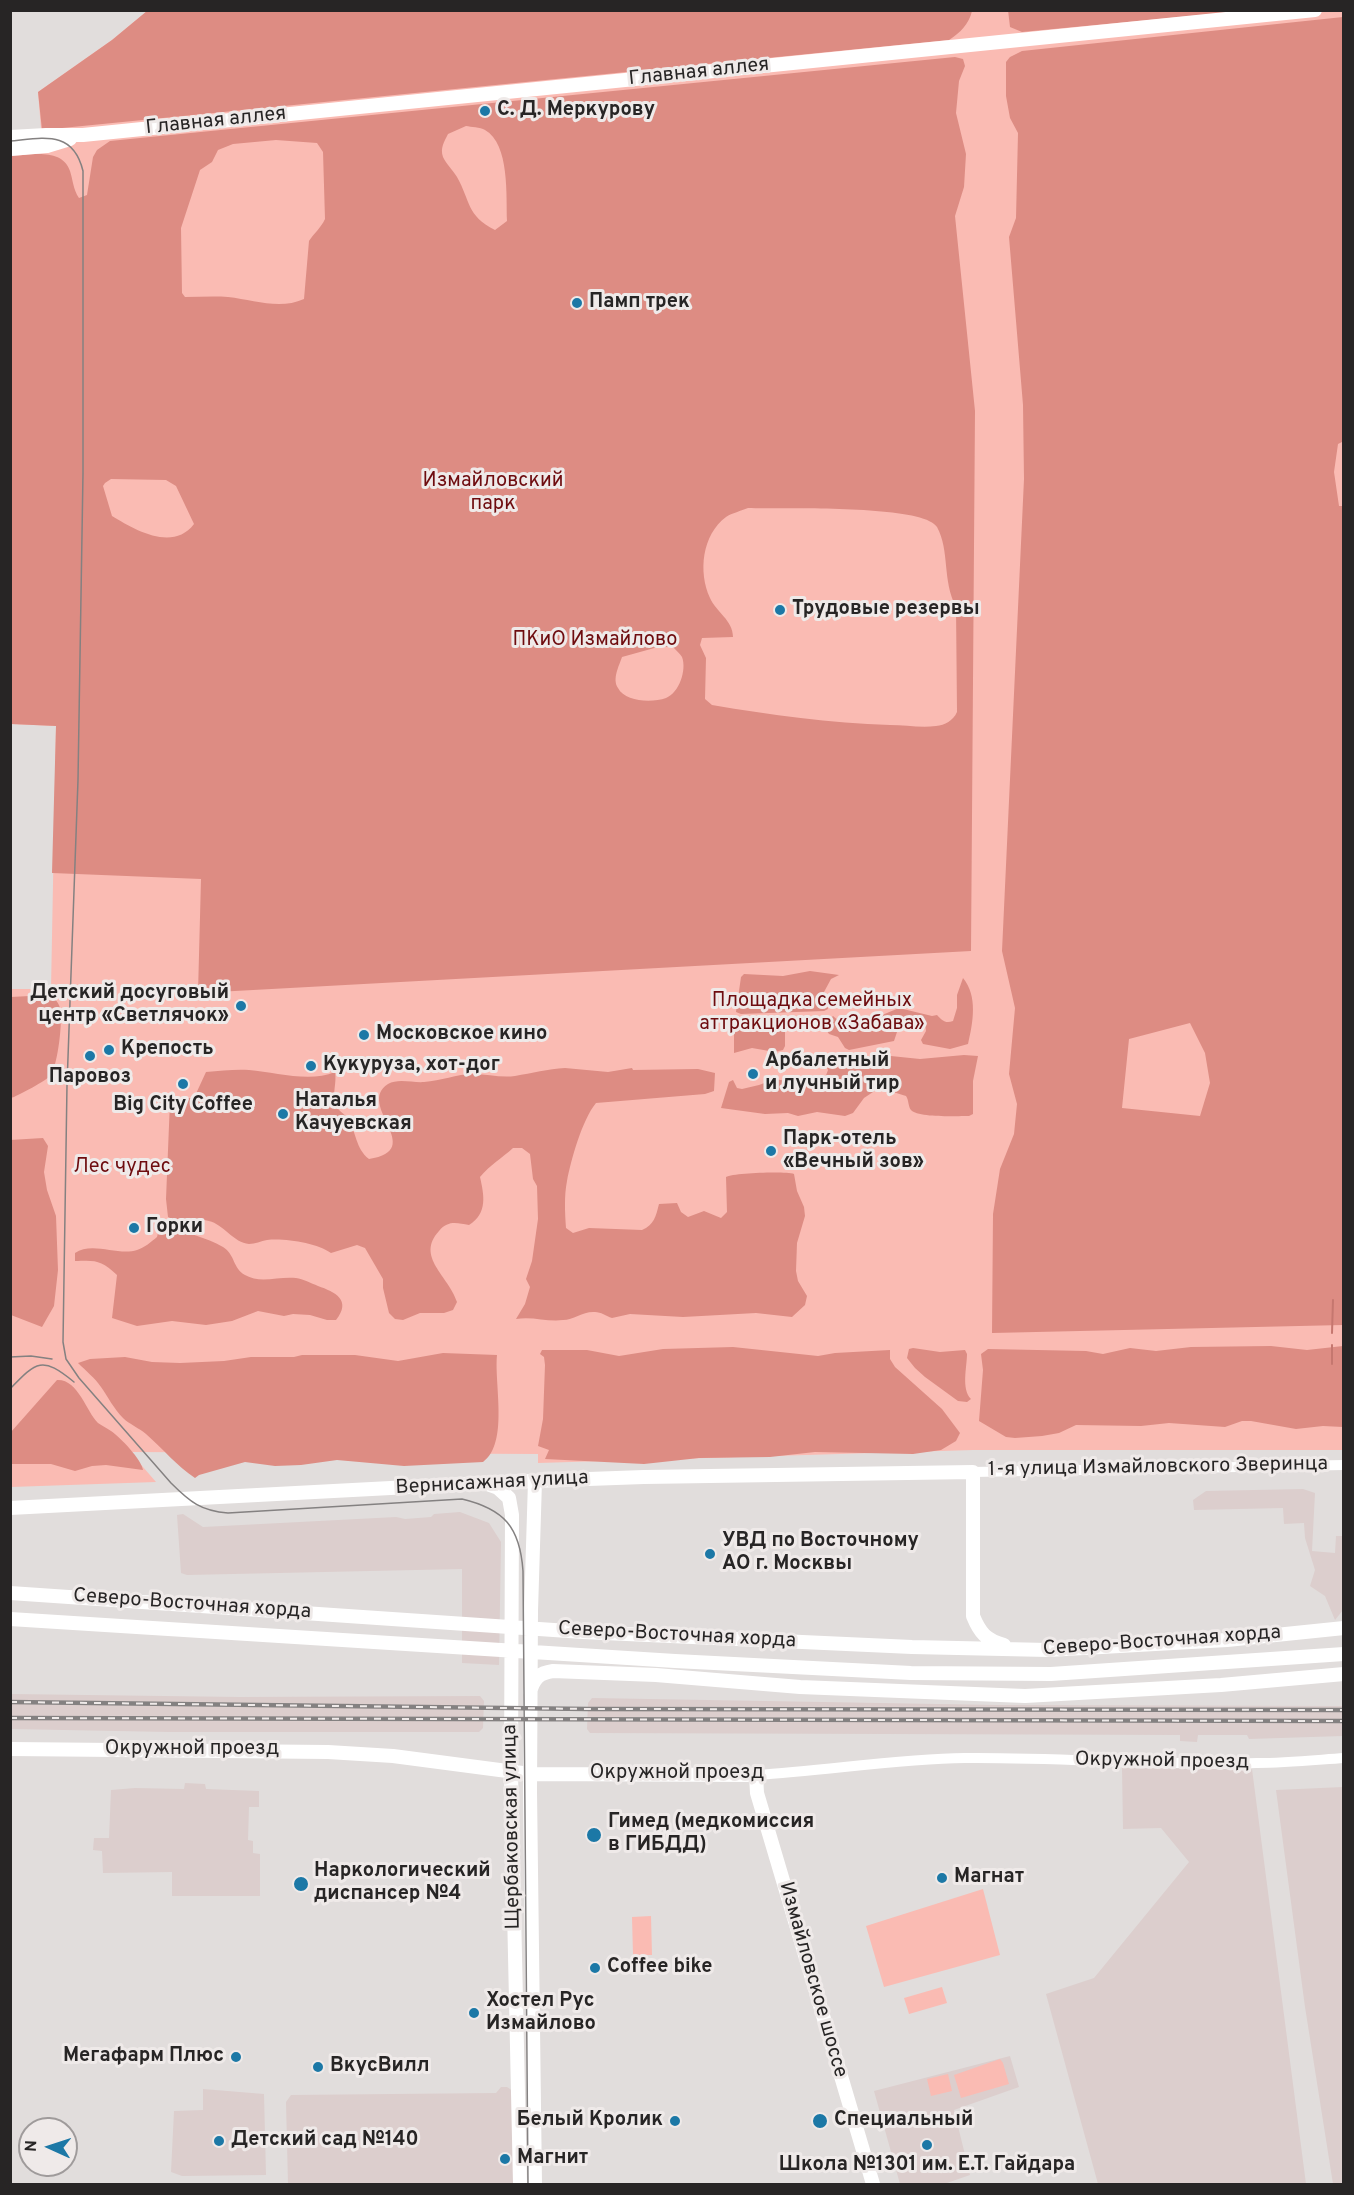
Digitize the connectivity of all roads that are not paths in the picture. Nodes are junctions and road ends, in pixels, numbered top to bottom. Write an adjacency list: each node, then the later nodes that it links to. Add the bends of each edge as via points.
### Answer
1 (1315, 10): 2 (main road, Главная аллея)
2 (83, 135): 3 (main road, Главная аллея); 4 (main road, Главная аллея, via 47,146)
3 (10, 137)
4 (10, 149)
5 (1344, 1465): 6 (street, 1-я улица Измайловского Зверинца)
6 (973, 1472): 7 (main road, Вернисажная улица); 13 (main road, via 973,1616 986,1639)
7 (535, 1481): 8 (main road, Вернисажная улица); 16 (main road, Щербаковская улица)
8 (485, 1483): 9 (main road, Вернисажная улица); 19 (main road, Щербаковская улица, via 505,1493 511,1506)
9 (10, 1508)
10 (10, 1593): 13 (main road, Северо-Восточная хорда, via 583,1632)
11 (10, 1619): 14 (main road, Северо-Восточная хорда, via 911,1673 1051,1674)
12 (1344, 1628): 13 (main road, Северо-Восточная хорда, via 1227,1640)
13 (1020, 1650)
14 (1344, 1654)
15 (1344, 1674): 16 (main road, via 1024,1696 812,1688 553,1671 537,1676)
16 (530, 1692): 20 (main road, Щербаковская улица)
17 (10, 1749): 19 (main road, Окружной проезд, via 356,1753)
18 (1344, 1758): 21 (street, Окружной проезд, via 1204,1764 965,1758)
19 (511, 1772): 20 (main road, Окружной проезд); 22 (main road, Щербаковская улица)
20 (530, 1774): 21 (main road, Окружной проезд); 23 (main road, Щербаковская улица)
21 (756, 1775): 24 (main road, Измайловское шоссе, via 757,1793)
22 (520, 2184)
23 (535, 2184)
24 (873, 2184)

